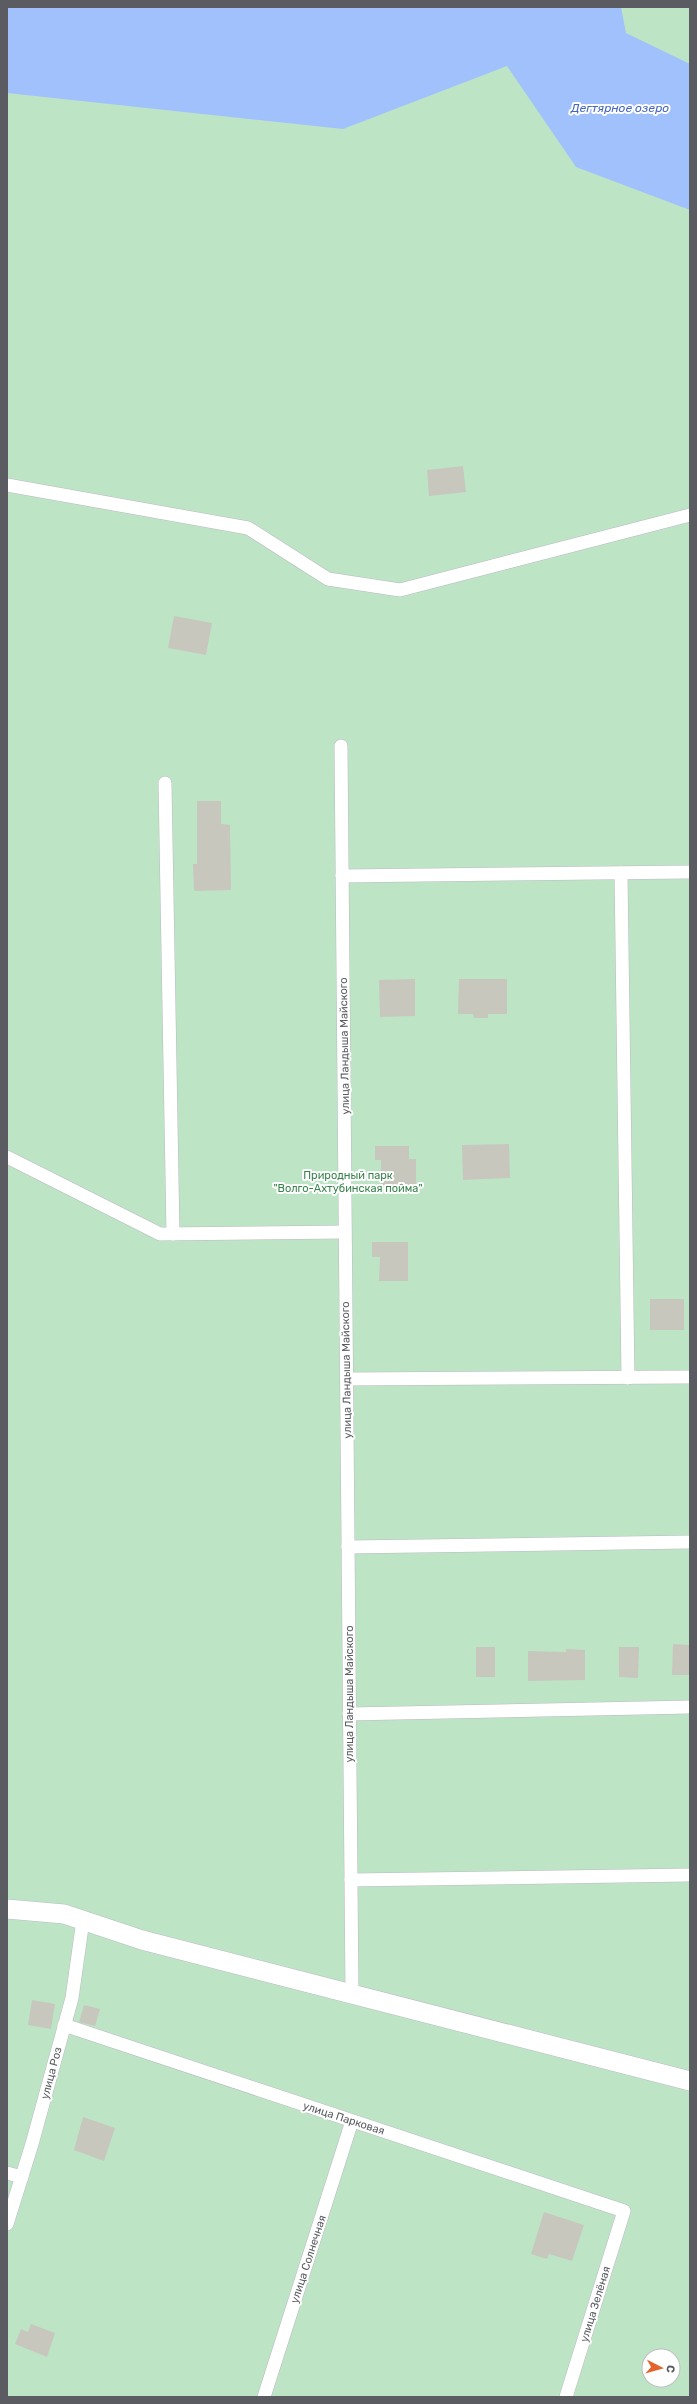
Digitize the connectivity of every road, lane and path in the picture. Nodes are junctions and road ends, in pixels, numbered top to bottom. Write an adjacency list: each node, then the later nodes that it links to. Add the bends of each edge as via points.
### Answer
1 (7, 485): 2 (street, via 248,528 328,579 400,590)
2 (690, 515)
3 (341, 746): 7 (street, улица Ландыша Майского)
4 (165, 783): 10 (street)
5 (690, 872): 6 (street)
6 (621, 873): 7 (street); 12 (street)
7 (342, 876): 9 (street, улица Ландыша Майского)
8 (7, 1157): 10 (street, via 160,1234)
9 (345, 1232): 10 (street); 13 (street, улица Ландыша Майского)
10 (173, 1234)
11 (690, 1377): 12 (street)
12 (628, 1378): 13 (street)
13 (346, 1379): 15 (street, улица Ландыша Майского)
14 (690, 1542): 15 (street)
15 (348, 1547): 17 (street, улица Ландыша Майского)
16 (690, 1707): 17 (street)
17 (350, 1714): 19 (street, улица Ландыша Майского)
18 (690, 1875): 19 (street)
19 (351, 1880): 22 (street, улица Ландыша Майского)
20 (7, 1909): 21 (street, via 64,1914)
21 (82, 1920): 22 (street, via 142,1940); 23 (street, улица Роз, via 72,1998)
22 (352, 1994): 24 (street)
23 (64, 2025): 25 (street, улица Парковая); 27 (street, улица Роз)
24 (690, 2081)
25 (352, 2120): 28 (street, улица Парковая); 30 (street, улица Солнечная)
26 (7, 2172): 27 (street)
27 (22, 2177): 29 (street, улица Роз)
28 (624, 2211): 31 (street, улица Зелёная)
29 (7, 2224)
30 (264, 2397)
31 (566, 2397)

